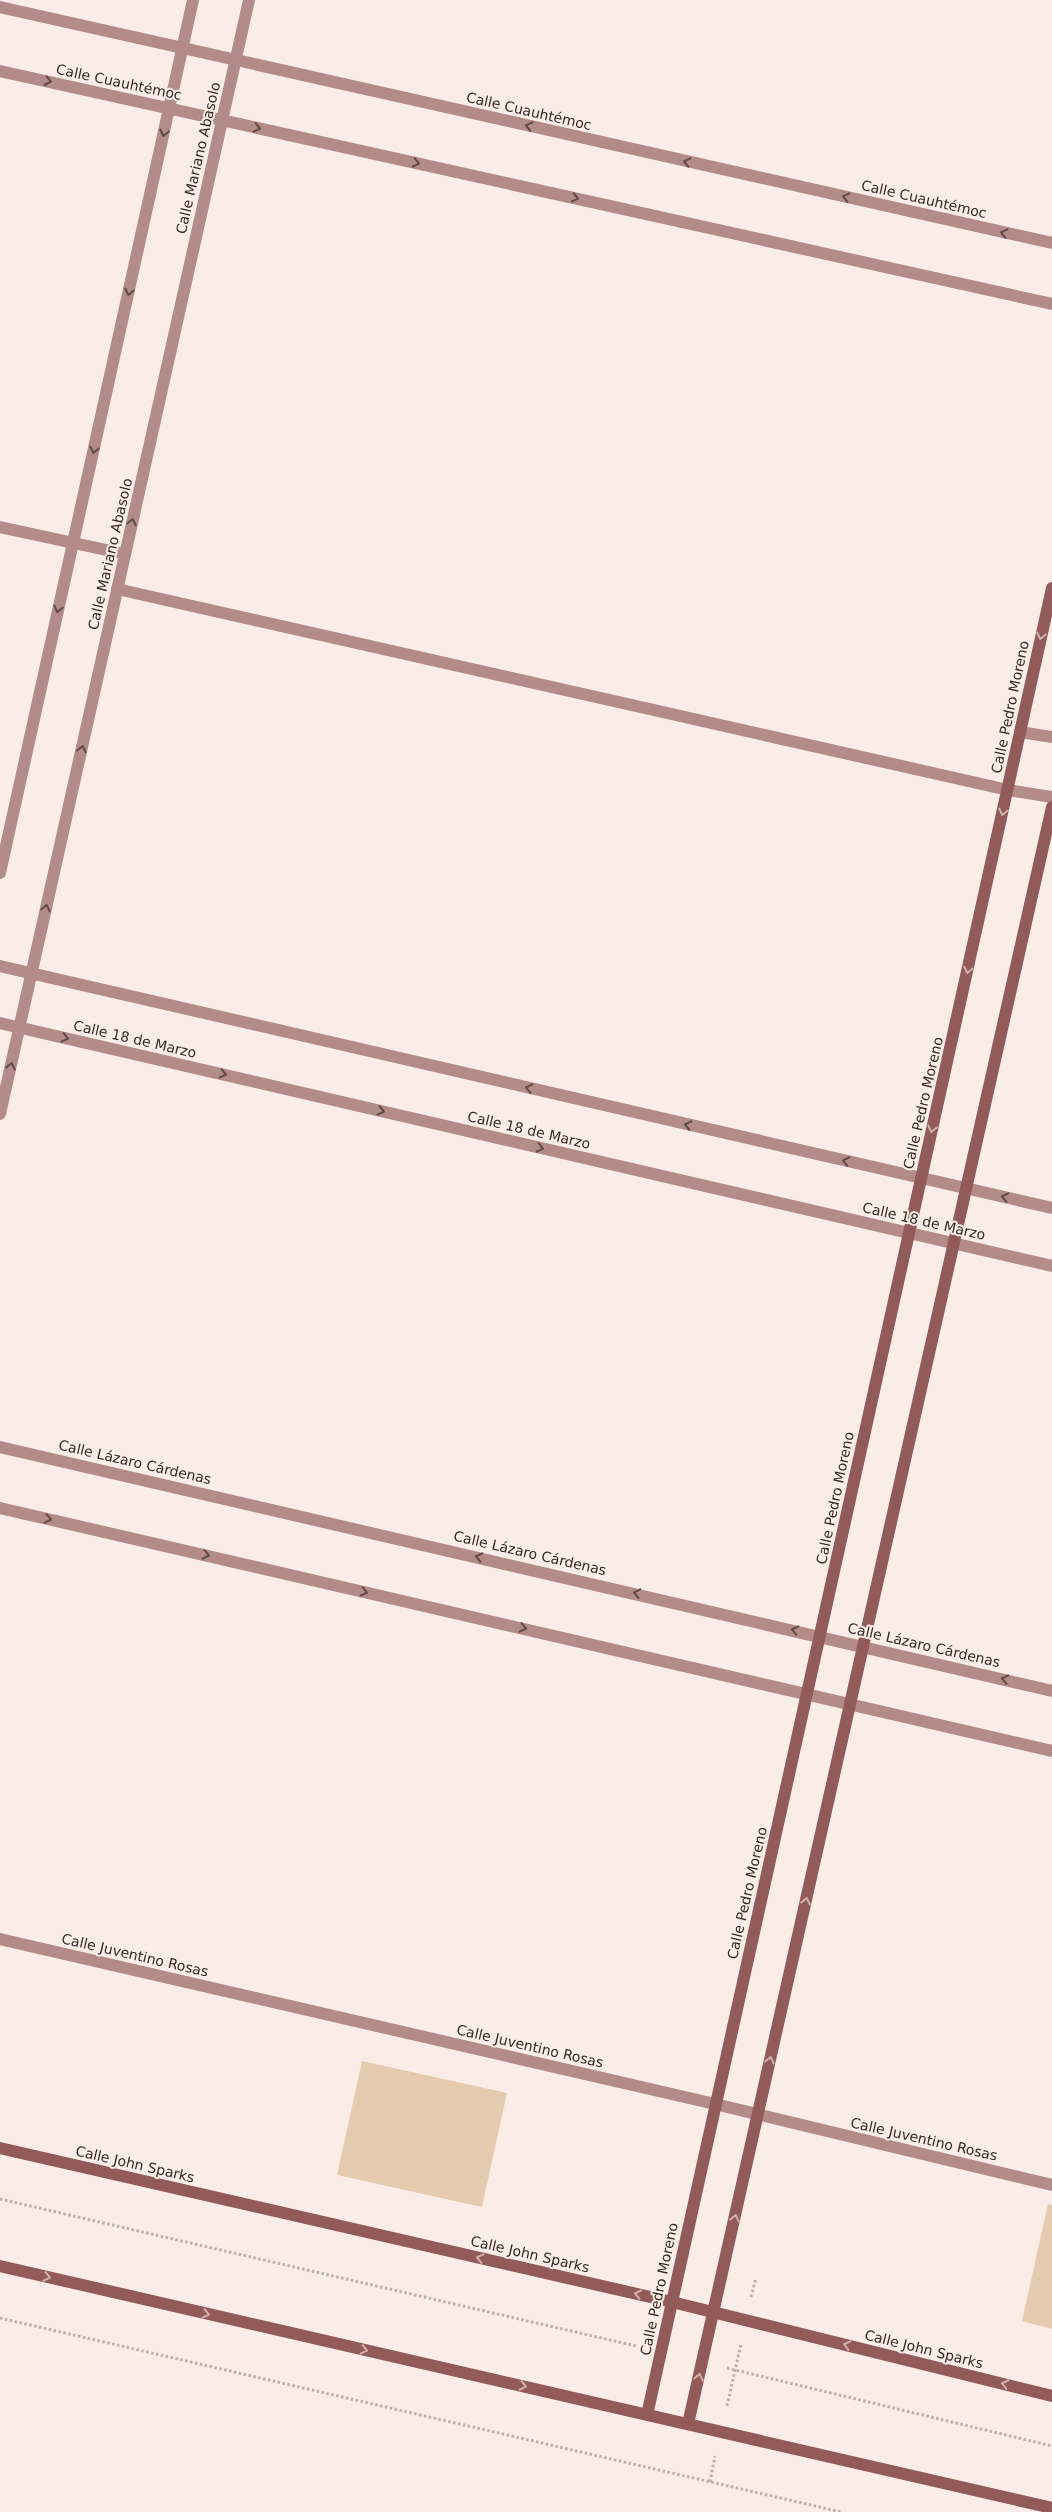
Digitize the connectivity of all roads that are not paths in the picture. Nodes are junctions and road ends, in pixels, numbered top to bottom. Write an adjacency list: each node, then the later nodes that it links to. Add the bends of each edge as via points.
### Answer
1 (193, 0): 4 (street)
2 (249, 0): 5 (street, Calle Mariano Abasolo)
3 (0, 7): 4 (street, Calle Cuauhtémoc)
4 (183, 48): 5 (street, Calle Cuauhtémoc); 7 (street)
5 (236, 60): 8 (street, Calle Mariano Abasolo); 9 (street, Calle Cuauhtémoc, one-way to 5)
6 (0, 71): 7 (street, Calle Cuauhtémoc, one-way to 7)
7 (169, 108): 8 (street, Calle Cuauhtémoc); 12 (street, one-way to 12)
8 (222, 120): 10 (street, Calle Cuauhtémoc, one-way to 10); 13 (street, Calle Mariano Abasolo, one-way to 8)
9 (1052, 243)
10 (1052, 304)
11 (0, 527): 12 (street)
12 (73, 542): 13 (street); 21 (street, one-way to 21)
13 (125, 554): 15 (street, Calle Mariano Abasolo)
14 (1052, 588): 16 (main road, Calle Pedro Moreno, one-way to 16)
15 (118, 589): 18 (street); 23 (street, Calle Mariano Abasolo, one-way to 15)
16 (1020, 732): 17 (street); 18 (main road, Calle Pedro Moreno)
17 (1052, 737)
18 (1008, 790): 19 (street); 27 (main road, Calle Pedro Moreno, one-way to 27)
19 (1052, 798)
20 (1052, 807): 28 (main road)
21 (0, 873)
22 (0, 966): 23 (street)
23 (32, 973): 25 (street, Calle Mariano Abasolo); 27 (street, one-way to 23)
24 (0, 1023): 25 (street, Calle 18 de Marzo)
25 (19, 1028): 26 (street, Calle Mariano Abasolo, one-way to 25); 30 (street, Calle 18 de Marzo, one-way to 30)
26 (0, 1114)
27 (921, 1178): 28 (street); 30 (main road, Calle Pedro Moreno)
28 (966, 1188): 29 (street, one-way to 28); 31 (main road)
29 (1052, 1208)
30 (909, 1233): 31 (street, Calle 18 de Marzo); 35 (main road, Calle Pedro Moreno)
31 (954, 1243): 32 (street, Calle 18 de Marzo); 36 (main road)
32 (1052, 1266)
33 (0, 1447): 35 (street, Calle Lázaro Cárdenas, one-way to 33)
34 (0, 1508): 38 (street, one-way to 38)
35 (820, 1635): 36 (street, Calle Lázaro Cárdenas); 38 (main road, Calle Pedro Moreno)
36 (864, 1646): 37 (street, Calle Lázaro Cárdenas, one-way to 36); 39 (main road)
37 (1052, 1691)
38 (807, 1693): 39 (street); 42 (main road, Calle Pedro Moreno)
39 (850, 1704): 40 (street); 43 (main road, one-way to 39)
40 (1052, 1751)
41 (0, 1940): 42 (street, Calle Juventino Rosas)
42 (716, 2104): 43 (street, Calle Juventino Rosas); 47 (main road, Calle Pedro Moreno)
43 (758, 2114): 45 (street, Calle Juventino Rosas); 48 (main road, one-way to 43)
44 (0, 2148): 47 (main road, Calle John Sparks, one-way to 44)
45 (1052, 2185)
46 (0, 2266): 50 (main road, one-way to 50)
47 (672, 2302): 48 (main road, Calle John Sparks); 50 (main road, Calle Pedro Moreno)
48 (713, 2312): 49 (main road, Calle John Sparks, one-way to 48); 51 (main road, one-way to 48)
49 (1052, 2396)
50 (647, 2415): 51 (main road)
51 (688, 2424): 52 (main road)
52 (1052, 2508)

